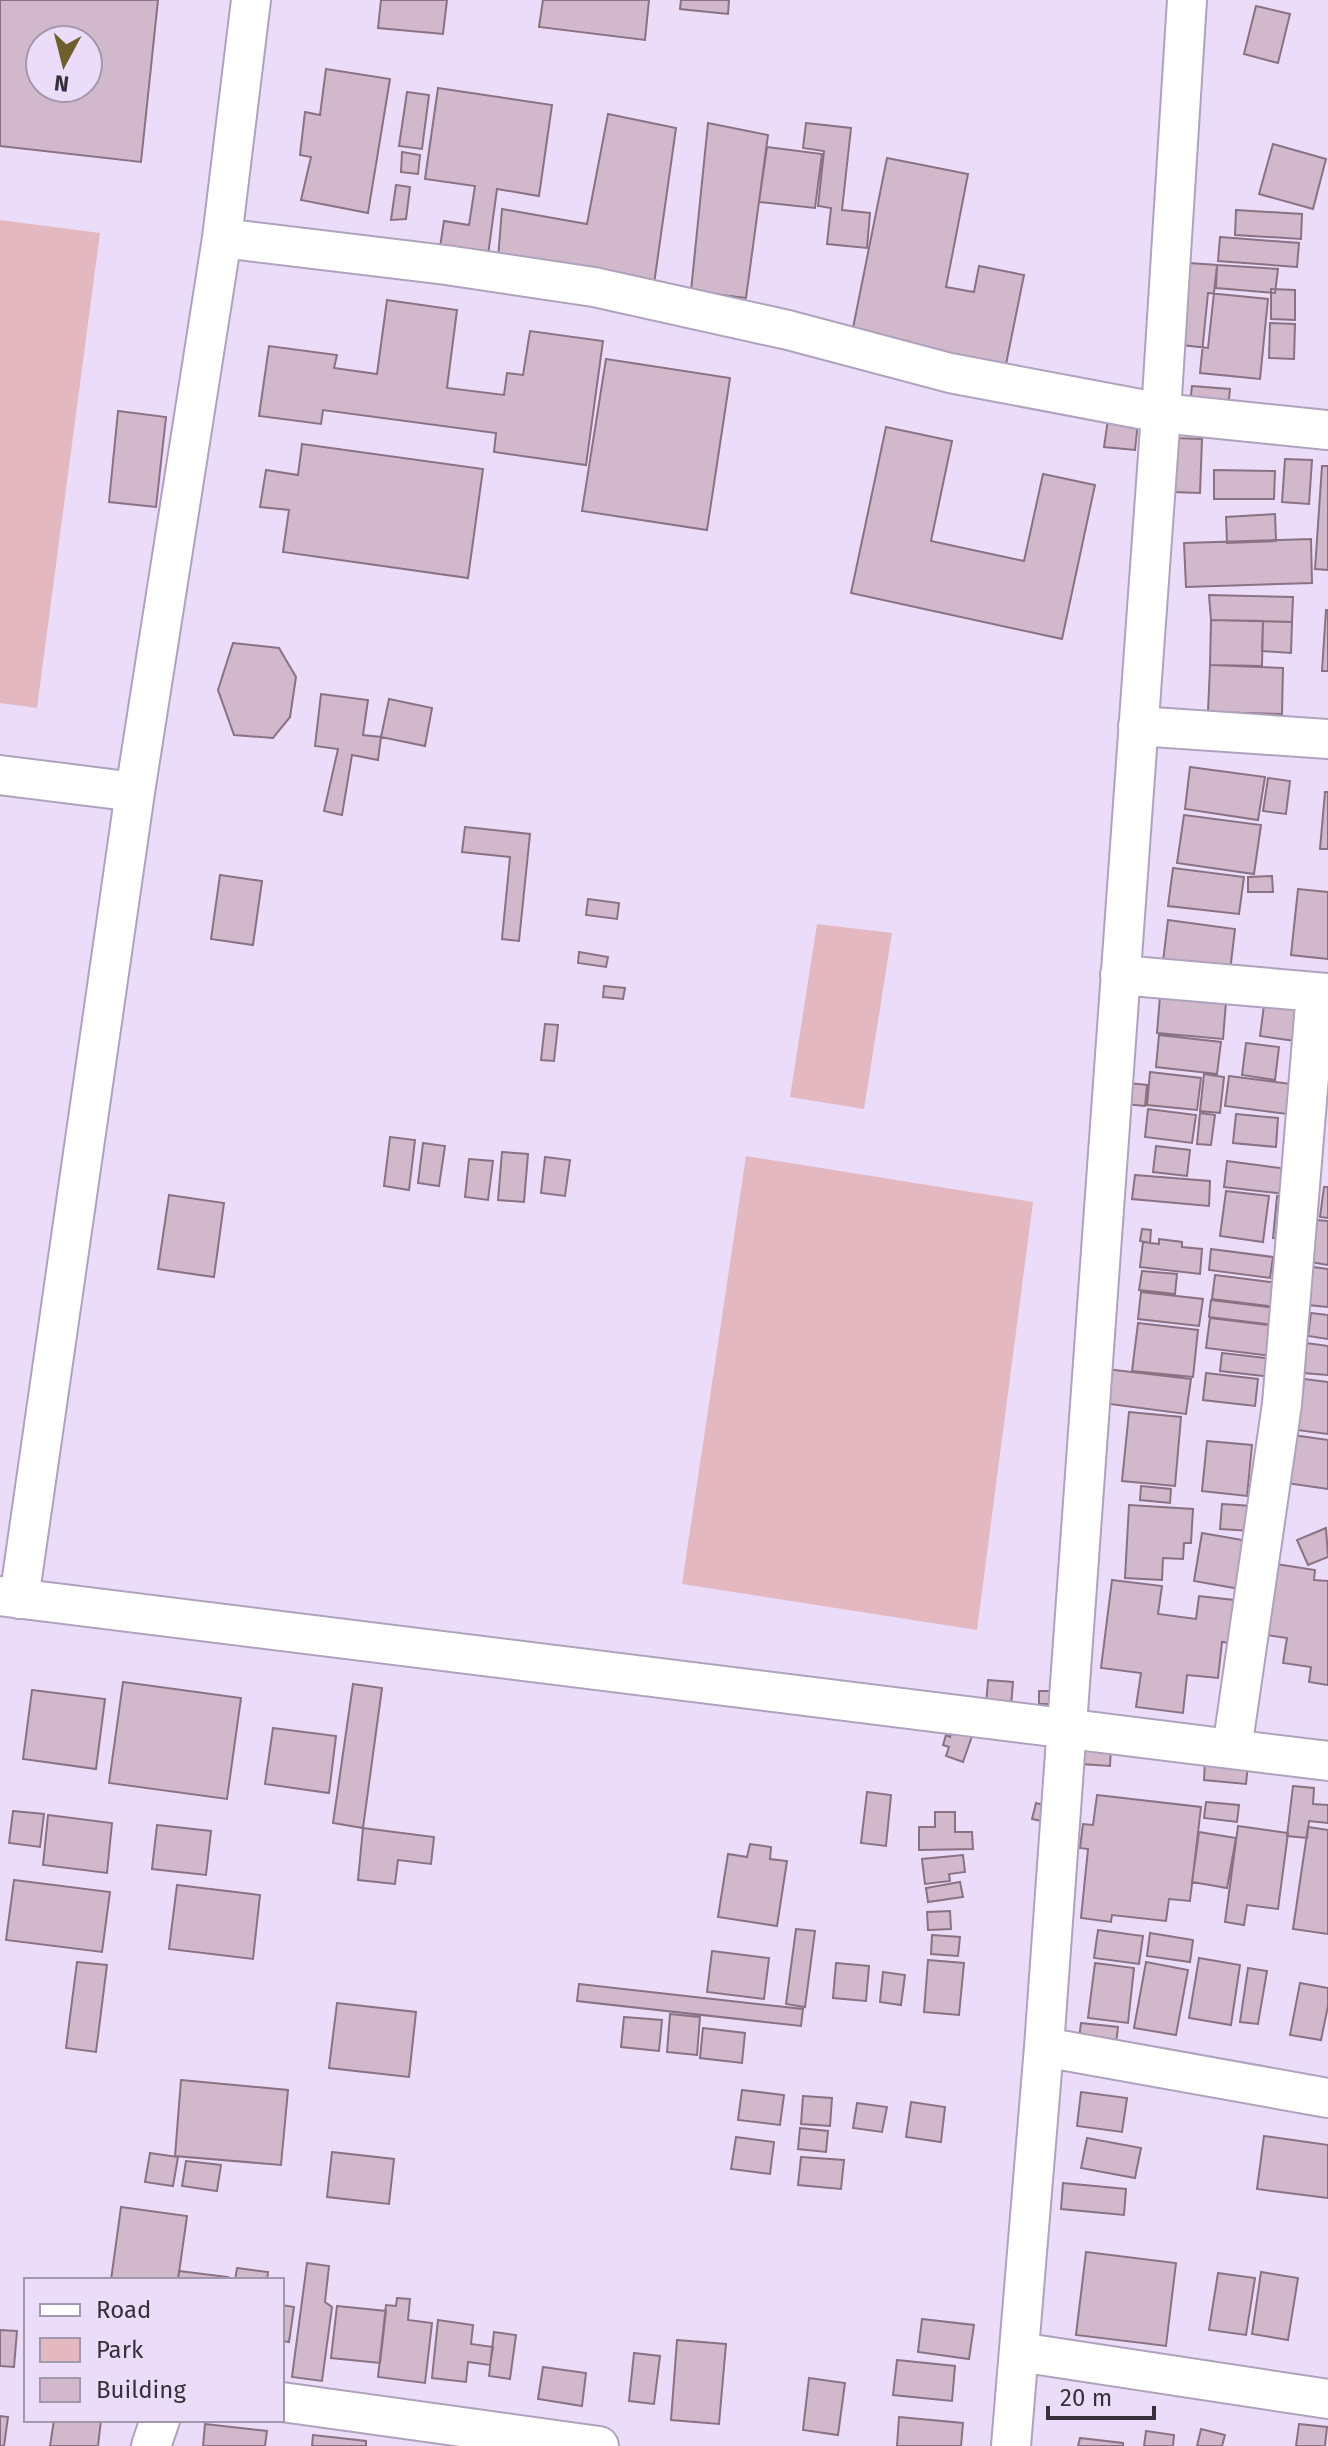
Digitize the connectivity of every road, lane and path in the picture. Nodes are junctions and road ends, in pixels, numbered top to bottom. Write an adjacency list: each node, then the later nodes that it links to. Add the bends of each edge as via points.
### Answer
1 (251, 0): 3 (street)
2 (1187, 0): 4 (street)
3 (222, 238): 4 (street, via 594,287 950,373); 9 (street)
4 (1161, 413): 5 (street); 6 (street)
5 (1328, 430)
6 (1138, 726): 7 (street); 10 (street)
7 (1328, 739)
8 (0, 775): 9 (street)
9 (135, 792): 12 (street)
10 (1120, 975): 11 (street); 13 (street)
11 (1322, 993): 14 (street, via 1282,1404)
12 (10, 1597): 13 (street)
13 (1066, 1728): 14 (street); 16 (street)
14 (1232, 1749): 15 (street)
15 (1328, 1761)
16 (1044, 2047): 17 (street); 18 (street)
17 (1328, 2098)
18 (1019, 2352): 19 (street); 24 (street)
19 (1328, 2399)
20 (284, 2402): 23 (street)
21 (159, 2422): 22 (street)
22 (151, 2446)
23 (599, 2446)
24 (1011, 2446)

